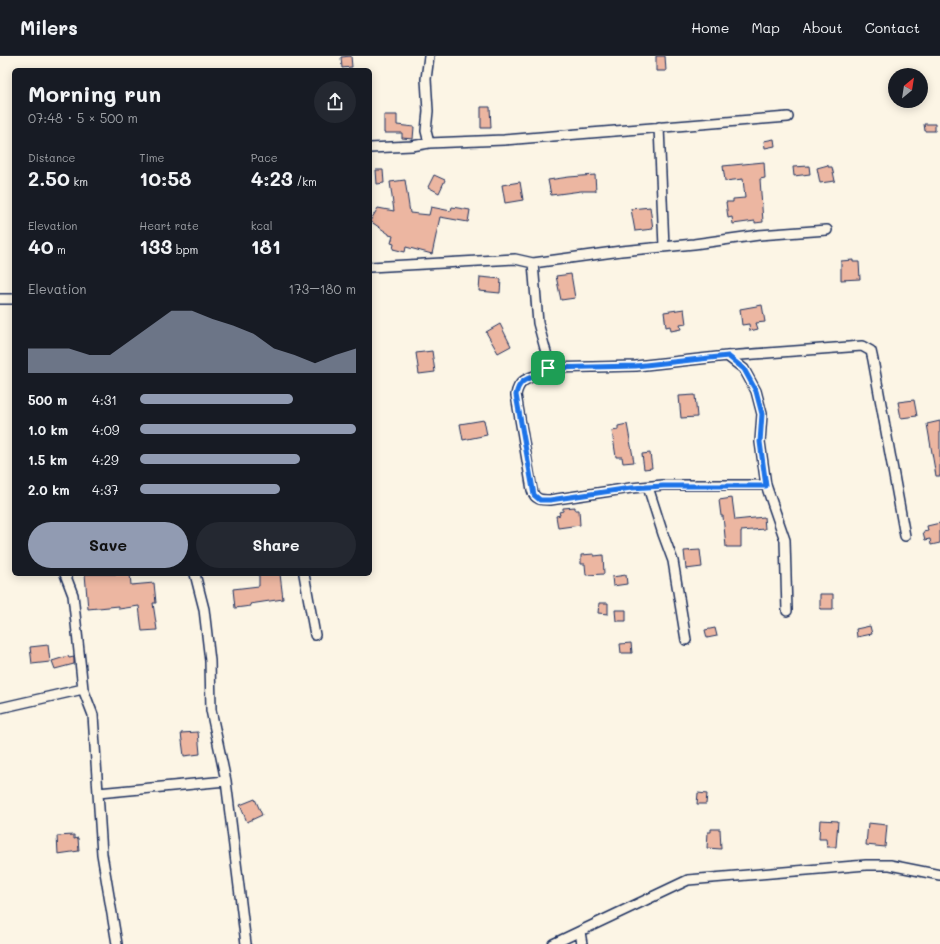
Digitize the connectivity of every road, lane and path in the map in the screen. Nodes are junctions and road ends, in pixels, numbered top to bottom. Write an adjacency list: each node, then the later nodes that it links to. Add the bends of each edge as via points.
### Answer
1 (429, 56): 4 (street, via 426,79 426,131)
2 (788, 117): 3 (street)
3 (659, 127): 4 (street, via 504,140); 7 (street)
4 (429, 143): 5 (street)
5 (372, 148)
6 (827, 230): 7 (street, via 759,235)
7 (664, 247): 8 (street)
8 (533, 263): 9 (street, via 515,259); 13 (street, via 538,323 548,358)
9 (372, 267)
10 (0, 299): 11 (street)
11 (12, 299)
12 (728, 356): 13 (street, via 636,366); 14 (street, via 744,369 756,391 762,414 760,442); 16 (street, via 862,346 871,351)
13 (548, 368): 15 (street, via 520,382 516,395 534,495 540,500 550,500)
14 (766, 486): 15 (street); 20 (street, via 785,540)
15 (648, 487): 22 (street, via 673,561)
16 (906, 536)
17 (66, 576): 23 (street, via 74,595)
18 (196, 576): 25 (street, via 204,609 212,710)
19 (304, 576): 21 (street)
20 (787, 611)
21 (315, 635)
22 (686, 640)
23 (83, 689): 24 (street); 26 (street, via 93,715)
24 (0, 708)
25 (226, 781): 26 (street); 30 (street)
26 (98, 793): 29 (street, via 102,854)
27 (940, 875): 28 (street, via 890,865 872,865 688,880)
28 (580, 932): 31 (street); 32 (street)
29 (117, 944)
30 (246, 944)
31 (553, 944)
32 (582, 944)

